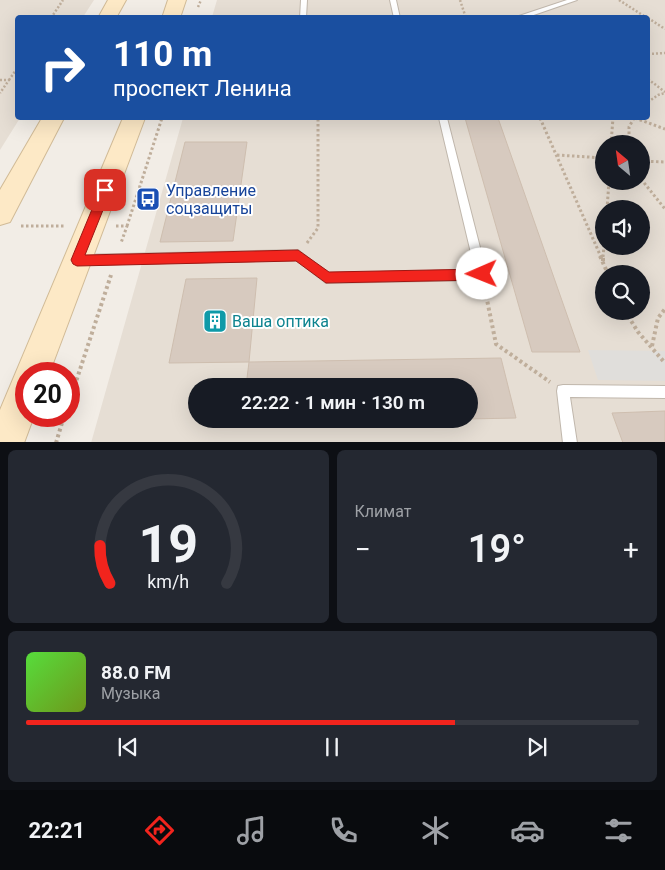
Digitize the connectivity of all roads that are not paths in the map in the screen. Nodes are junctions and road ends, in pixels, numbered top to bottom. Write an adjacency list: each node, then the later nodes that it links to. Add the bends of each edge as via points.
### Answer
1 (117, 0): 6 (main road)
2 (178, 0): 7 (main road)
3 (304, 0): 8 (lane)
4 (393, 0): 9 (lane)
5 (574, 0): 10 (lane)
6 (109, 15)
7 (172, 15)
8 (303, 15)
9 (396, 15)
10 (526, 15)
11 (52, 120): 14 (main road)
12 (134, 120): 15 (main road)
13 (444, 120): 15 (lane, via 482,274 326,278 298,255)
14 (9, 220)
15 (77, 260): 16 (main road)
16 (37, 362)
17 (665, 392): 20 (lane, via 563,391)
18 (15, 417): 19 (main road)
19 (5, 442)
20 (570, 442)

